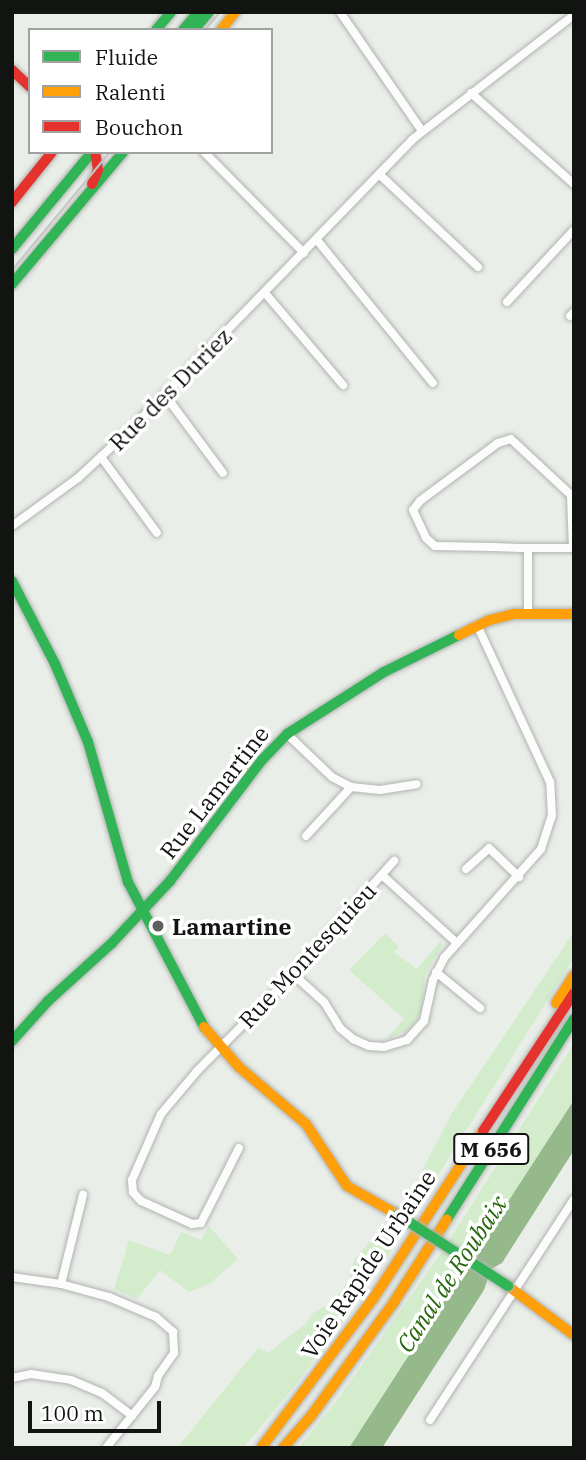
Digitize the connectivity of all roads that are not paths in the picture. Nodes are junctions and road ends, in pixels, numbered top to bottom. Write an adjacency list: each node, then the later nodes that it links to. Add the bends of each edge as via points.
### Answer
1 (172, 12): 7 (main road)
2 (198, 12): 8 (main road)
3 (209, 12): 9 (main road)
4 (235, 12): 10 (main road)
5 (340, 12): 14 (street)
6 (574, 15): 13 (street, Rue des Duriez)
7 (158, 28)
8 (185, 28)
9 (196, 28)
10 (223, 28)
11 (12, 70): 12 (main road)
12 (28, 85)
13 (471, 93): 14 (street, Rue des Duriez); 22 (street)
14 (422, 131): 21 (street, Rue des Duriez)
15 (52, 154): 23 (main road)
16 (80, 154): 26 (main road)
17 (92, 154): 28 (main road)
18 (94, 154): 24 (main road, via 96,176)
19 (122, 154): 24 (main road)
20 (206, 154): 29 (street)
21 (379, 174): 27 (street, Rue des Duriez); 30 (street)
22 (574, 184)
23 (12, 202)
24 (72, 211): 31 (main road)
25 (574, 230): 33 (street)
26 (12, 236)
27 (317, 240): 29 (street, Rue des Duriez); 34 (street)
28 (12, 248)
29 (304, 253): 32 (street, Rue des Duriez)
30 (478, 267)
31 (12, 284)
32 (265, 293): 35 (street); 36 (street, Rue des Duriez)
33 (507, 303)
34 (433, 383)
35 (343, 385)
36 (165, 396): 37 (street, Rue des Duriez); 38 (street)
37 (101, 457): 39 (street, Rue des Duriez); 40 (street)
38 (223, 473)
39 (12, 526)
40 (157, 533)
41 (528, 548): 42 (street); 42 (street, via 435,546 414,517 414,507 501,440 511,439 571,495); 44 (street)
42 (573, 548)
43 (12, 581): 55 (main road, via 88,742 120,862)
44 (528, 613): 45 (main road, Rue Lamartine); 46 (main road, Rue Lamartine)
45 (574, 614)
46 (477, 625): 47 (main road, Rue Lamartine, via 368,682); 54 (street, via 552,789 552,816 544,842)
47 (288, 734): 49 (street, via 327,773); 55 (main road, Rue Lamartine, via 262,760 178,872)
48 (417, 784): 49 (street, via 373,791)
49 (351, 787): 50 (street)
50 (306, 836)
51 (394, 861): 53 (street, Rue Montesquieu)
52 (466, 869): 54 (street, via 489,848)
53 (382, 875): 56 (street); 58 (street, Rue Montesquieu)
54 (519, 877): 56 (street)
55 (142, 911): 63 (main road, Rue Lamartine); 64 (main road)
56 (457, 943): 57 (street)
57 (436, 972): 58 (street, via 428,1013 420,1028 407,1040 384,1047 360,1043 346,1034 324,1002); 61 (street)
58 (293, 974): 64 (street, Rue Montesquieu)
59 (574, 975): 66 (main road, via 482,1120)
60 (574, 993): 66 (main road, Voie Rapide Urbaine / M 656)
61 (480, 1008)
62 (574, 1019): 78 (main road, Voie Rapide Urbaine / M 656, via 394,1302)
63 (12, 1041)
64 (219, 1047): 65 (street, Rue Montesquieu, via 157,1121 132,1180 132,1192 141,1201 191,1224 201,1223); 71 (main road, bridge, via 306,1124 347,1186)
65 (239, 1148)
66 (465, 1157): 77 (main road, Voie Rapide Urbaine / M 656, via 373,1299)
67 (83, 1195): 70 (street)
68 (574, 1199): 71 (street)
69 (12, 1277): 70 (street)
70 (61, 1284): 74 (street, via 120,1300 156,1317 173,1332 173,1356)
71 (511, 1289): 72 (main road); 75 (street)
72 (574, 1335)
73 (12, 1378): 74 (street, via 31,1374 71,1380 102,1393)
74 (132, 1416): 76 (street)
75 (430, 1420)
76 (106, 1448)
77 (261, 1448)
78 (283, 1448)

